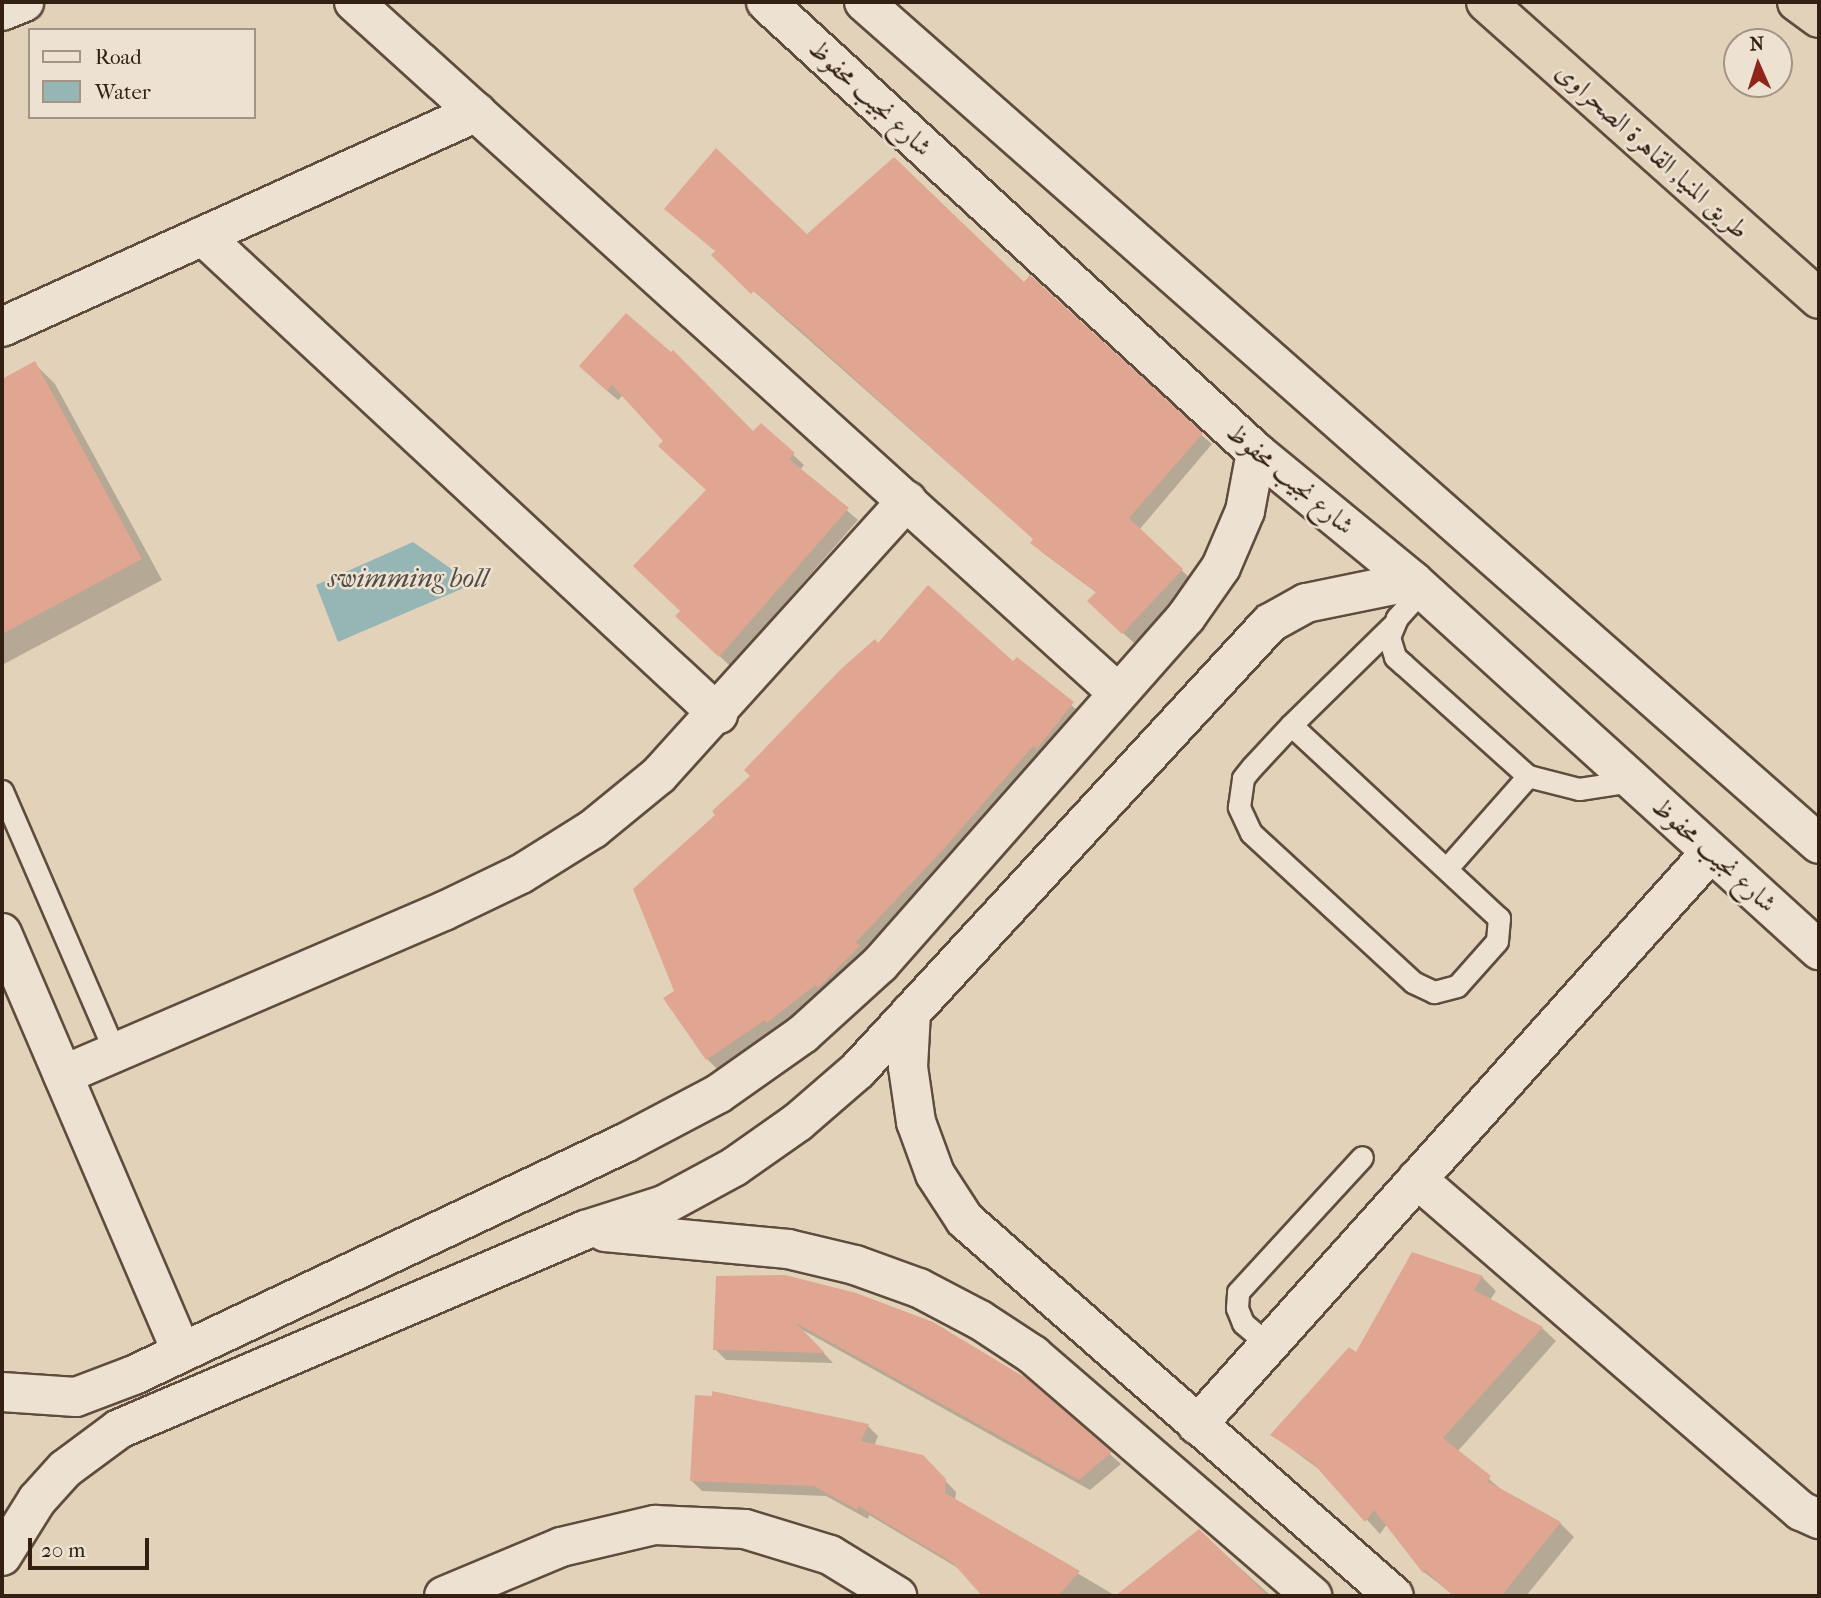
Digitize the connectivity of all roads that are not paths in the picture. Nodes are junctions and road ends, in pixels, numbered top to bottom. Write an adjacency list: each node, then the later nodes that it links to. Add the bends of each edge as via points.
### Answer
1 (24, 2): 7 (street)
2 (355, 2): 9 (street)
3 (766, 2): 13 (street, شارع نجيب محفوظ)
4 (864, 2): 23 (street)
5 (1486, 2): 11 (highway, طريق المنيا, القاهرة الصحراوى)
6 (1797, 2): 8 (highway)
7 (2, 11)
8 (1819, 18)
9 (477, 112): 10 (street); 14 (street)
10 (203, 236): 12 (street); 18 (street)
11 (1819, 299)
12 (2, 327)
13 (1256, 452): 15 (street, شارع نجيب محفوظ); 17 (street, via 1245,511 1221,567 1186,617)
14 (907, 501): 17 (street); 18 (street)
15 (1418, 586): 16 (lane); 21 (street, شارع نجيب محفوظ); 28 (street, via 1306,603 1270,623)
16 (1392, 626): 19 (lane); 20 (lane, via 1389,637 1395,657)
17 (1118, 693): 36 (street, via 880,964 803,1034 718,1094 625,1143)
18 (718, 714): 29 (street, via 659,775 593,829 522,874)
19 (1291, 725): 25 (lane); 25 (lane, via 1243,779 1239,807 1243,821 1413,982 1434,992 1457,986 1500,933 1494,911)
20 (1528, 776): 21 (lane, via 1579,789); 25 (lane)
21 (1632, 781): 24 (street, شارع نجيب محفوظ)
22 (2, 791): 29 (lane)
23 (1819, 844)
24 (1710, 853): 27 (street, شارع نجيب محفوظ); 32 (street)
25 (1447, 868)
26 (2, 933): 30 (street)
27 (1819, 950)
28 (911, 1012): 33 (street, via 858,1070 798,1122 734,1167 664,1205); 34 (street, via 908,1067 916,1122 935,1174 965,1220)
29 (115, 1052): 30 (street)
30 (63, 1075): 36 (street)
31 (1362, 1157): 35 (lane, via 1238,1292 1237,1308 1244,1323)
32 (1417, 1179): 35 (street); 43 (street, via 1801,1511)
33 (585, 1230): 37 (street, via 774,1247 855,1265 956,1307); 41 (street, via 119,1429)
34 (1071, 1313): 37 (street); 40 (street)
35 (1269, 1345): 40 (street)
36 (181, 1350): 39 (street, via 106,1388)
37 (1033, 1355): 44 (street)
38 (2, 1392): 39 (street)
39 (76, 1397): 41 (street)
40 (1197, 1425): 42 (street)
41 (97, 1443): 45 (street, via 37,1500)
42 (1265, 1485): 44 (street); 49 (street)
43 (1819, 1519)
44 (1229, 1522): 48 (street)
45 (2, 1556)
46 (444, 1596): 47 (street, via 561,1547 656,1525 745,1529 831,1555)
47 (897, 1596)
48 (1312, 1596)
49 (1394, 1596)

